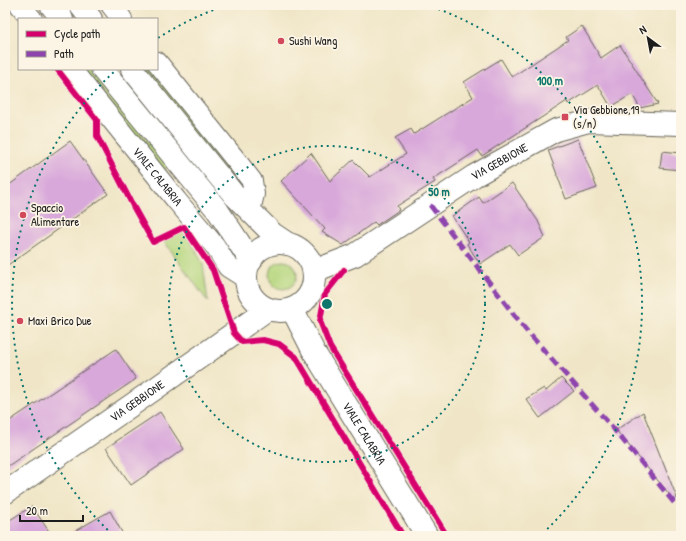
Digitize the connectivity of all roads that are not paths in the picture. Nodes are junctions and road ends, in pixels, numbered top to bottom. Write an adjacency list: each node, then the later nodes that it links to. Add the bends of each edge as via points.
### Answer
1 (20, 5): 5 (street)
2 (51, 5): 6 (main road)
3 (80, 5): 7 (main road)
4 (111, 5): 8 (street)
5 (31, 18)
6 (61, 18)
7 (90, 18)
8 (121, 18)
9 (158, 63): 16 (street, via 252,182 254,194)
10 (72, 70): 15 (street, VIALE CALABRIA)
11 (103, 70): 14 (main road, VIALE CALABRIA)
12 (133, 70): 16 (main road)
13 (681, 124): 19 (main road, VIA GEBBIONE, via 589,121 556,130 474,176 355,255)
14 (197, 186): 15 (street); 18 (main road, VIALE CALABRIA, via 218,211)
15 (177, 201): 18 (street, VIALE CALABRIA, via 215,246 228,267)
16 (250, 211): 17 (main road, via 273,234)
17 (288, 244): 18 (main road, via 267,246 258,252); 19 (main road, via 308,257)
18 (249, 270): 20 (main road, VIALE CALABRIA, via 249,288 253,297)
19 (314, 271): 21 (main road, via 314,283 310,294)
20 (268, 309): 21 (main road); 22 (main road, VIA GEBBIONE)
21 (292, 309): 23 (main road, VIALE CALABRIA, via 314,352)
22 (5, 493)
23 (428, 536)

